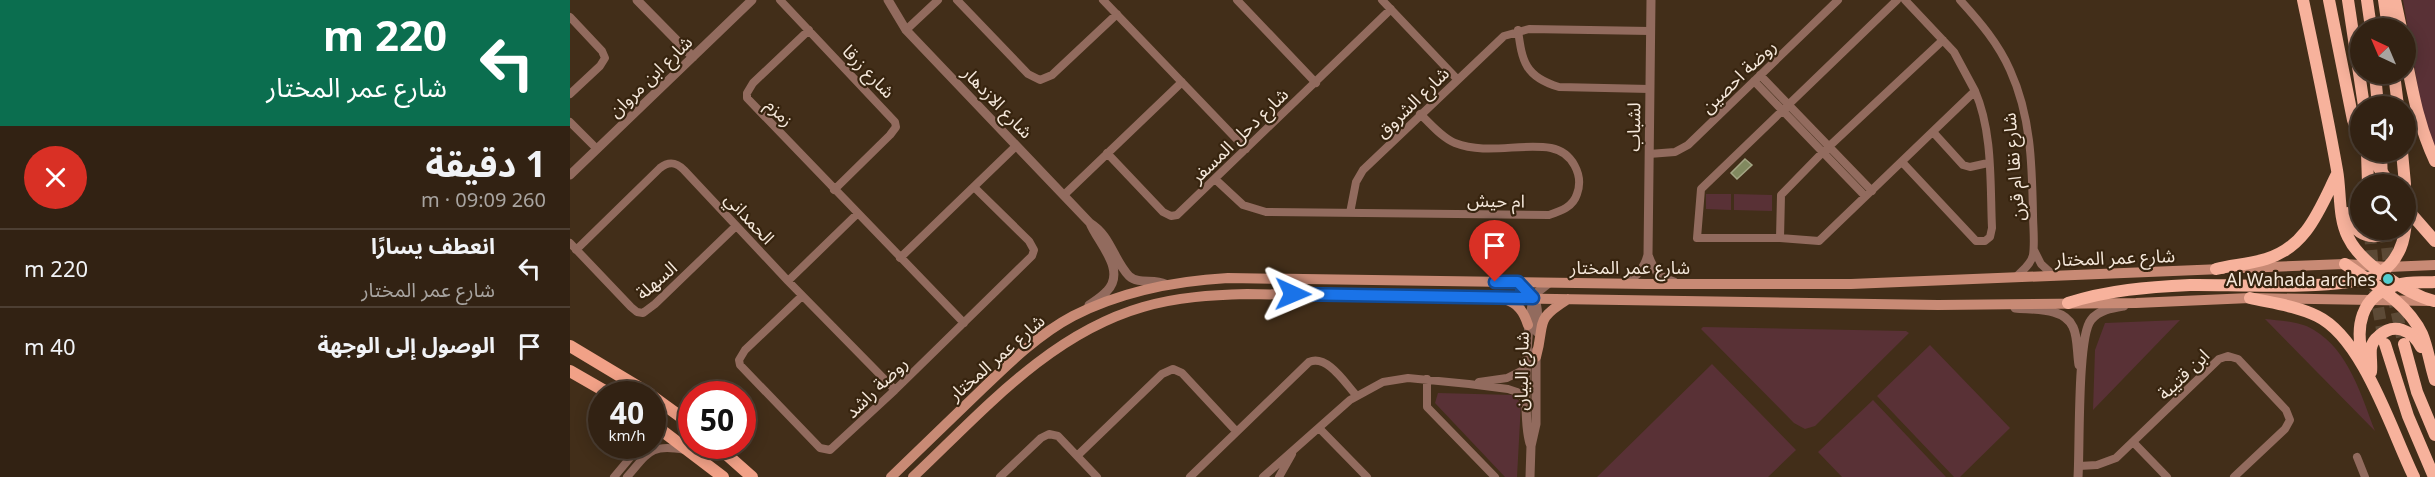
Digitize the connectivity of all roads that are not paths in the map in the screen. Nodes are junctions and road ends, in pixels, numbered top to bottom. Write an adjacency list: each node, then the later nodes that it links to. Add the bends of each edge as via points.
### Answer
1 (637, 0): 32 (street)
2 (752, 0): 32 (street, شارع ابن مروان)
3 (780, 0): 27 (street, شارع زرقا)
4 (888, 0): 28 (street, شارع الازدهار)
5 (938, 0): 28 (street)
6 (957, 0): 22 (street, via 1028,74 1040,80 1052,75)
7 (1103, 0): 22 (street)
8 (1237, 0): 36 (street)
9 (1382, 0): 21 (street)
10 (1651, 0): 30 (street, لشباب)
11 (1838, 0): 33 (street, روضة احصين)
12 (1897, 0): 43 (street)
13 (1905, 0): 31 (street)
14 (1960, 0): 73 (street, شارع نقا ام قرن, via 1999,48 2024,106 2032,173)
15 (2303, 0): 56 (highway)
16 (2329, 0): 42 (highway)
17 (2349, 0): 41 (highway)
18 (2367, 0): 24 (highway)
19 (2384, 0): 25 (highway)
20 (2395, 0): 26 (highway)
21 (1391, 9): 34 (street); 36 (street, شارع دحل المسفر)
22 (1117, 14): 35 (street)
23 (570, 17): 40 (street, via 604,58)
24 (2370, 18)
25 (2387, 18)
26 (2399, 18)
27 (809, 30): 61 (street, شارع زرقا, via 896,127); 61 (street, زمزم, via 753,83 747,98)
28 (906, 30): 47 (street, شارع الازدهار)
29 (1518, 30): 30 (street); 34 (street, شارع الشروق, via 1497,40); 38 (street, via 1525,63 1551,85)
30 (1650, 31): 38 (street, لشباب)
31 (1943, 40): 39 (street, via 1954,52); 50 (street)
32 (693, 57): 48 (street, شارع ابن مروان)
33 (1757, 78): 43 (street); 52 (street, روضة احصين, via 1688,146 1675,152)
34 (1457, 79): 44 (street, شارع الشروق)
35 (1182, 82): 49 (street); 51 (street)
36 (1316, 83): 49 (street, شارع دحل المسفر)
37 (2411, 84): 53 (highway, via 2416,113)
38 (1650, 89): 52 (street, لشباب)
39 (1975, 92): 46 (street); 55 (street, via 1984,123)
40 (570, 94)
41 (2363, 96)
42 (2350, 104)
43 (1784, 108): 50 (street); 70 (street, via 1701,189 1697,238)
44 (1420, 114): 64 (street, شارع الشروق, via 1358,176); 64 (street, ام حيش, via 1445,138 1464,146 1551,148 1565,154 1579,173 1573,202 1550,215)
45 (570, 122): 48 (street)
46 (1933, 132): 54 (street); 55 (street, via 1963,165)
47 (1017, 146): 59 (street); 63 (street, شارع الازدهار)
48 (597, 149): 57 (street, شارع ابن مروان)
49 (1246, 149): 58 (street, شارع دحل المسفر)
50 (1825, 150): 62 (street); 70 (street, via 1781,195)
51 (1107, 153): 58 (street, شارع دحل المسفر, via 1171,216); 63 (street)
52 (1649, 154): 75 (street, لشباب)
53 (2435, 161)
54 (1902, 162): 55 (street, via 1981,242 1990,237 1992,228); 62 (street)
55 (1988, 163)
56 (2338, 173): 60 (highway); 79 (highway, via 2319,213 2295,244 2266,260)
57 (570, 175)
58 (1215, 179): 64 (street, ام حيش, via 1240,203 1256,210)
59 (974, 187): 76 (street); 105 (street, روضة راشد, via 1034,250 1029,261)
60 (2340, 189): 66 (highway); 80 (highway, via 2346,235)
61 (834, 190): 65 (street, زمزم)
62 (1869, 194): 70 (street, via 1819,241)
63 (1064, 195): 68 (street, شارع الازدهار)
64 (1350, 213)
65 (857, 214): 76 (street, زمزم); 84 (street)
66 (2350, 216)
67 (2416, 218): 72 (highway, bridge)
68 (1090, 223): 89 (street, شارع الازدهار, via 1106,236 1131,277); 104 (street, شارع الازدهار, via 1114,274 1108,291)
69 (736, 226): 74 (street, الحمداني, via 680,166 668,163); 74 (street, السهلة, via 643,313 631,307); 84 (street, الحمداني)
70 (1780, 238)
71 (2404, 240): 80 (highway)
72 (2435, 241)
73 (2033, 243): 81 (street, شارع نقا ام قرن, via 2032,256); 82 (street, شارع نقا ام قرن, via 2038,260)
74 (573, 246)
75 (1648, 255): 88 (street, via 1656,273); 90 (street, via 1635,278)
76 (900, 258): 105 (street, زمزم)
77 (2345, 264): 79 (main road, شارع عمر المختار); 80 (main road, شارع عمر المختار); 83 (highway)
78 (2435, 265): 80 (main road, شارع عمر المختار)
79 (2216, 269): 82 (main road, شارع عمر المختار)
80 (2382, 269): 83 (highway); 91 (highway)
81 (2017, 276): 82 (main road, شارع عمر المختار); 88 (main road, شارع عمر المختار, via 1851,284)
82 (2054, 276)
83 (2367, 279): 92 (highway); 101 (highway, via 2127,289)
84 (788, 282): 93 (street, الحمداني)
85 (1518, 282): 87 (main road, شارع عمر المختار); 89 (main road, شارع عمر المختار, via 1228,278); 95 (street)
86 (2435, 282): 91 (highway)
87 (1549, 283): 90 (main road, شارع عمر المختار); 95 (street)
88 (1679, 283): 90 (main road, شارع عمر المختار)
89 (1165, 284): 104 (main road, شارع عمر المختار)
90 (1622, 284)
91 (2399, 284): 92 (highway); 100 (highway)
92 (2383, 290): 98 (highway); 99 (highway)
93 (802, 296): 121 (street, الحمداني); 121 (street, روضة راشد, via 741,355 740,365 820,448 834,448)
94 (1498, 298): 95 (main road, شارع عمر المختار); 106 (main road, via 1520,308); 145 (main road, شارع عمر المختار, via 1247,294 1186,298 1143,307 1084,331 1046,356)
95 (1533, 298): 96 (main road, شارع عمر المختار); 106 (street, شارع البيان); 110 (street, شارع البيان, via 1539,307)
96 (1569, 298): 103 (main road, شارع عمر المختار); 110 (main road, via 1543,319)
97 (2250, 298): 98 (main road, شارع عمر المختار); 102 (main road, شارع عمر المختار); 119 (highway, via 2299,309 2326,321 2346,340)
98 (2368, 301): 99 (main road, شارع عمر المختار); 119 (highway, via 2359,331)
99 (2395, 301): 100 (main road, شارع عمر المختار); 111 (highway, via 2418,326)
100 (2435, 301)
101 (2068, 303): 102 (main road, شارع عمر المختار); 103 (main road, شارع عمر المختار)
102 (2136, 303): 114 (street, via 2106,310 2091,320 2086,329)
103 (1995, 304): 114 (street, via 2063,315 2074,328)
104 (1082, 312): 144 (main road, شارع عمر المختار, via 1022,352)
105 (964, 323): 121 (street, روضة راشد)
106 (1528, 325): 112 (street, شارع البيان)
107 (2385, 344): 158 (highway, via 2415,435)
108 (2404, 344): 126 (highway, via 2416,392)
109 (570, 346): 118 (main road)
110 (1536, 357): 128 (street, شارع البيان, via 1536,424)
111 (2430, 364): 116 (highway); 119 (highway, via 2411,333 2391,329 2374,340 2371,347)
112 (1527, 368): 120 (street, via 1507,378); 123 (street, شارع البيان)
113 (570, 371): 117 (main road)
114 (2080, 377): 137 (street)
115 (1427, 379): 120 (street); 122 (street, via 1395,380); 151 (street, via 1427,407)
116 (2435, 380)
117 (588, 381)
118 (628, 381)
119 (2370, 381): 157 (highway)
120 (1469, 384): 123 (street, via 1508,389)
121 (895, 390)
122 (1356, 395): 124 (street); 125 (street, via 1325,363 1313,360)
123 (1527, 401): 128 (street, شارع البيان)
124 (1319, 428): 130 (street); 138 (street)
125 (1236, 431): 131 (street, via 1182,373 1173,369 1162,374); 148 (street)
126 (2435, 435)
127 (2134, 443): 137 (street, ابن قتيبة, via 2108,463); 154 (street); 155 (street, ابن قتيبة, via 2219,359 2234,356 2290,420)
128 (1531, 446): 152 (street, شارع البيان)
129 (678, 449): 140 (street, via 656,448)
130 (1292, 452): 149 (street); 150 (street)
131 (1077, 456): 146 (street, via 1058,436 1045,435); 147 (street)
132 (2357, 458): 156 (street)
133 (629, 459): 139 (street)
134 (701, 459): 136 (main road)
135 (732, 459): 143 (main road)
136 (704, 461): 141 (main road); 142 (main road, via 716,463)
137 (2079, 466): 153 (street)
138 (1363, 476)
139 (614, 477)
140 (627, 477)
141 (723, 477)
142 (733, 477)
143 (752, 477)
144 (891, 477)
145 (914, 477)
146 (1000, 477)
147 (1097, 477)
148 (1190, 477)
149 (1263, 477)
150 (1279, 477)
151 (1496, 477)
152 (1530, 477)
153 (2078, 477)
154 (2167, 477)
155 (2234, 477)
156 (2365, 477)
157 (2414, 477)
158 (2434, 477)

